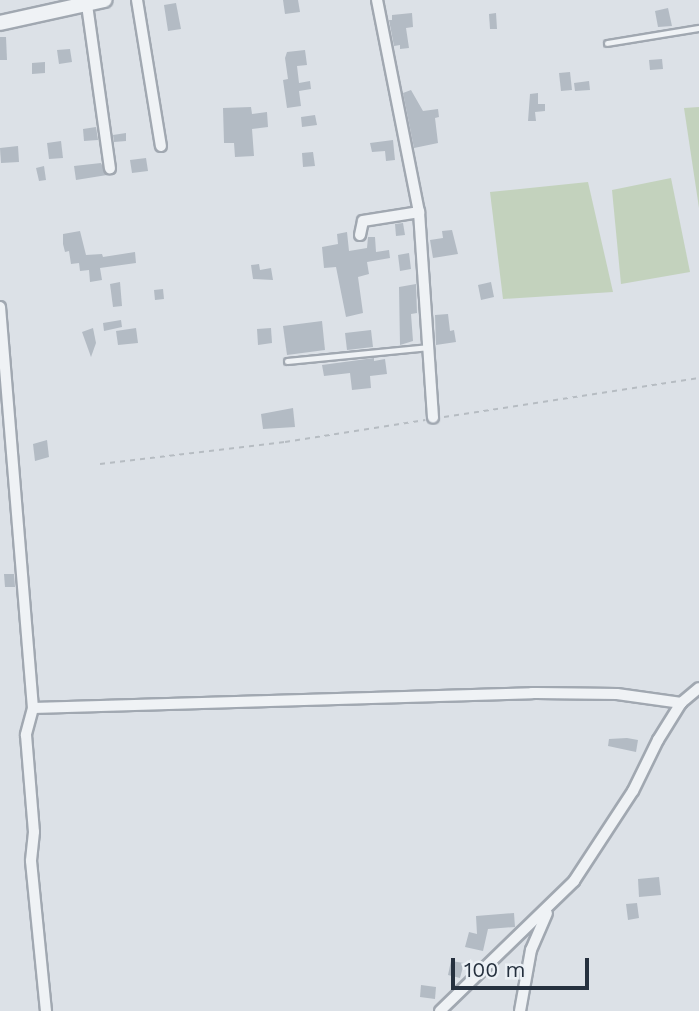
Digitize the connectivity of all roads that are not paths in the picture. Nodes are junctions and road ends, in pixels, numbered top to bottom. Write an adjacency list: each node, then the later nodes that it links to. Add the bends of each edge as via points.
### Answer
1 (104, 0): 5 (street)
2 (137, 0): 9 (street)
3 (377, 0): 11 (street)
4 (67, 5): 5 (street); 6 (street)
5 (87, 5): 10 (street)
6 (0, 23)
7 (699, 28): 8 (lane)
8 (607, 43)
9 (161, 146)
10 (110, 168)
11 (419, 212): 12 (street, via 363,221); 14 (street)
12 (360, 235)
13 (0, 307): 16 (street)
14 (429, 347): 15 (lane); 17 (street)
15 (287, 361)
16 (5, 412): 20 (street)
17 (433, 418)
18 (699, 688): 19 (street)
19 (681, 703): 20 (street, via 617,694 532,693); 21 (street, via 633,791 574,881)
20 (33, 708): 22 (street, via 26,735 34,832 31,861)
21 (550, 906): 23 (street); 24 (street, via 531,950)
22 (46, 1011)
23 (440, 1011)
24 (520, 1011)

